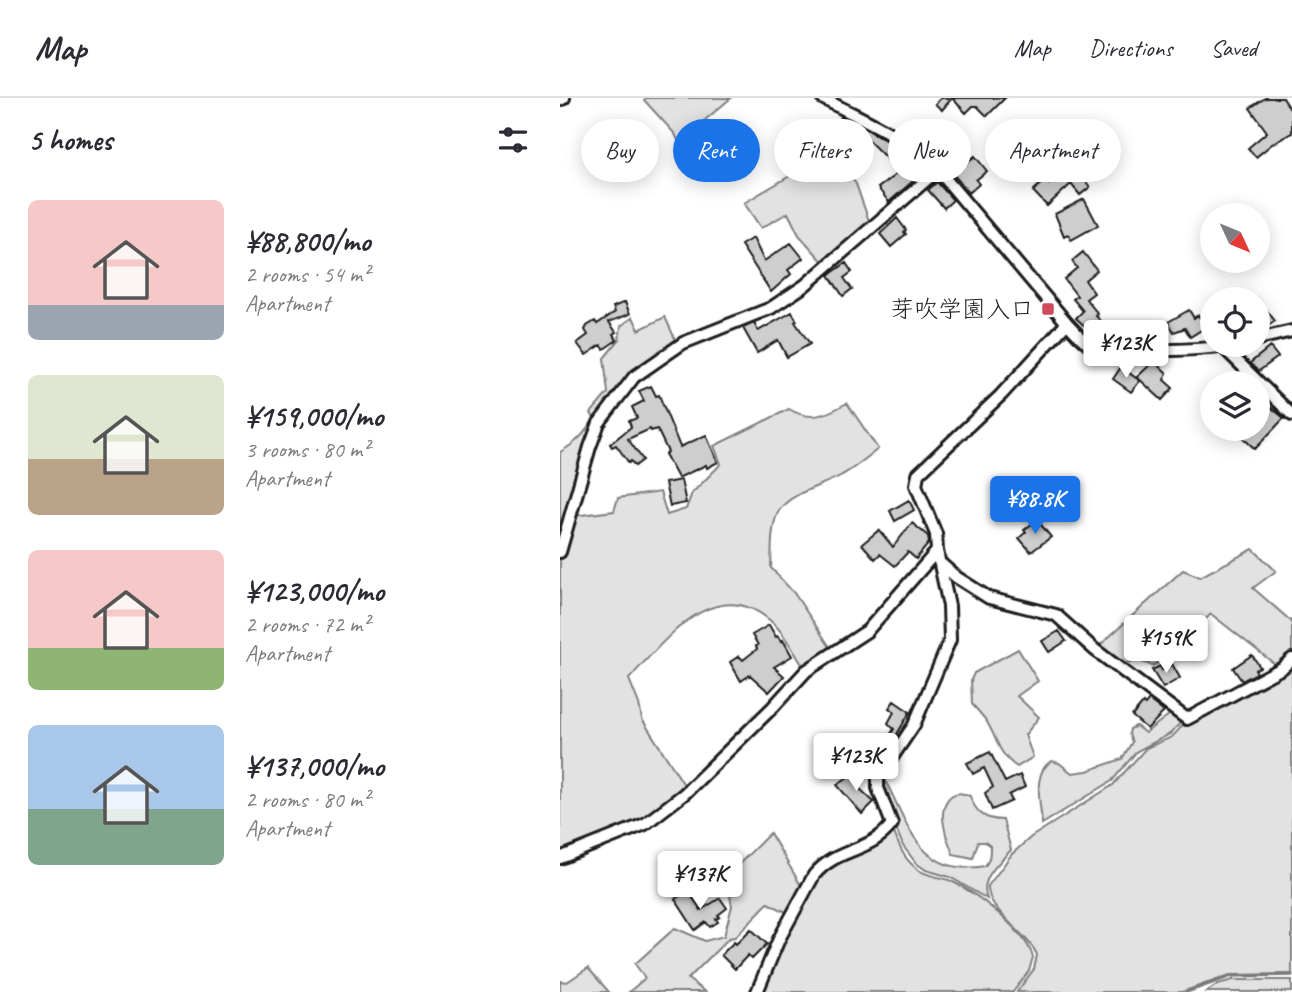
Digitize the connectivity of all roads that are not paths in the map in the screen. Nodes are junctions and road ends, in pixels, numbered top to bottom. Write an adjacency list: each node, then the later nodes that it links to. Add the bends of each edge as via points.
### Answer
1 (826, 99): 2 (street)
2 (888, 132)
3 (924, 182): 11 (street, via 771,308 683,343 634,377 600,423)
4 (948, 182): 5 (street)
5 (1067, 323): 8 (street, via 1087,343 1100,347); 12 (street, via 1001,395 918,474 916,485 936,534)
6 (1292, 331): 7 (street)
7 (1270, 337)
8 (1200, 347)
9 (1238, 357): 10 (street)
10 (1292, 415)
11 (560, 552)
12 (938, 556): 13 (street, via 978,593 1056,615 1102,656 1187,719); 14 (street, via 867,631 806,671 684,794 645,824); 15 (street, via 949,606 950,640 914,725 878,778 892,824 869,846 822,865 779,939)
13 (1292, 659)
14 (560, 858)
15 (757, 992)

